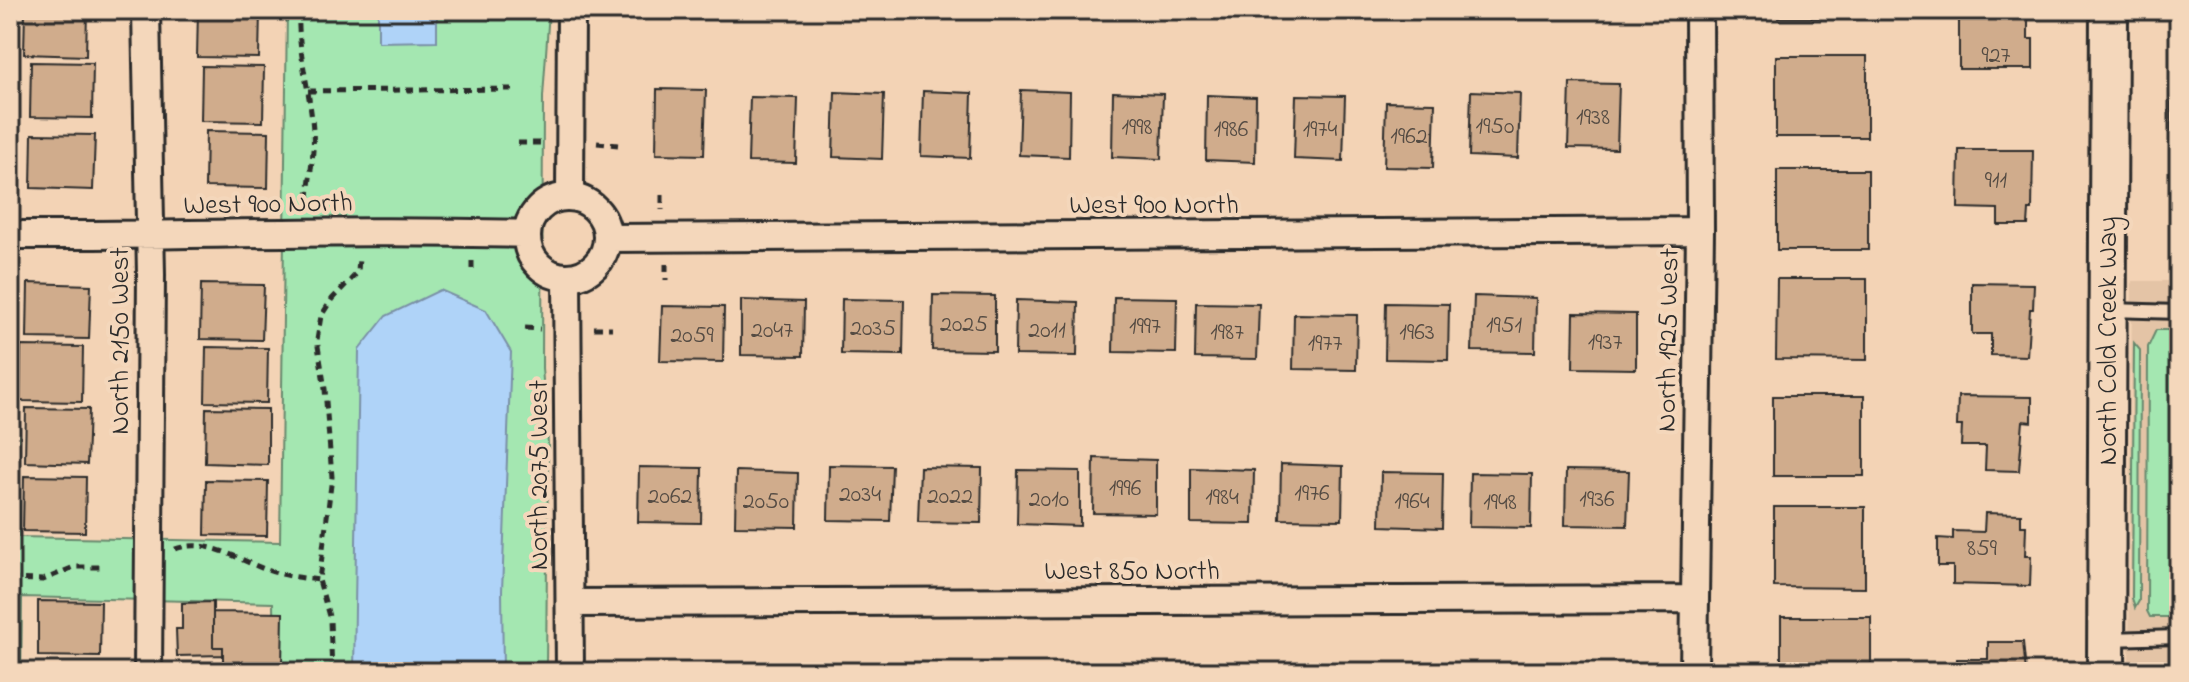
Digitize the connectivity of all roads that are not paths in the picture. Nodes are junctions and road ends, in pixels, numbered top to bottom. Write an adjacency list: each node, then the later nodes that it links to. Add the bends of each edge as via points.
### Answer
1 (146, 10): 9 (street, North 2150 West)
2 (571, 10): 5 (street)
3 (1699, 10): 6 (street, North 1925 West)
4 (2109, 10): 12 (street, North Cold Creek Way)
5 (570, 197): 7 (street, via 540,208); 10 (street, via 598,210)
6 (1700, 231): 10 (street, West 900 North); 14 (street, North 1925 West)
7 (527, 234): 9 (street, West 900 North); 11 (street, via 540,266)
8 (10, 235): 9 (street, West 900 North)
9 (150, 236): 18 (street, North 2150 West)
10 (608, 238): 11 (street, via 601,260 590,270)
11 (567, 277): 15 (street, North 2075 West)
12 (2106, 310): 13 (lane); 17 (street, North Cold Creek Way)
13 (2179, 312)
14 (1693, 599): 15 (street, West 850 North); 20 (street, North 1925 West)
15 (570, 603): 19 (street, North 2075 West)
16 (2179, 637): 17 (lane)
17 (2106, 655)
18 (148, 672)
19 (570, 672)
20 (1694, 672)

